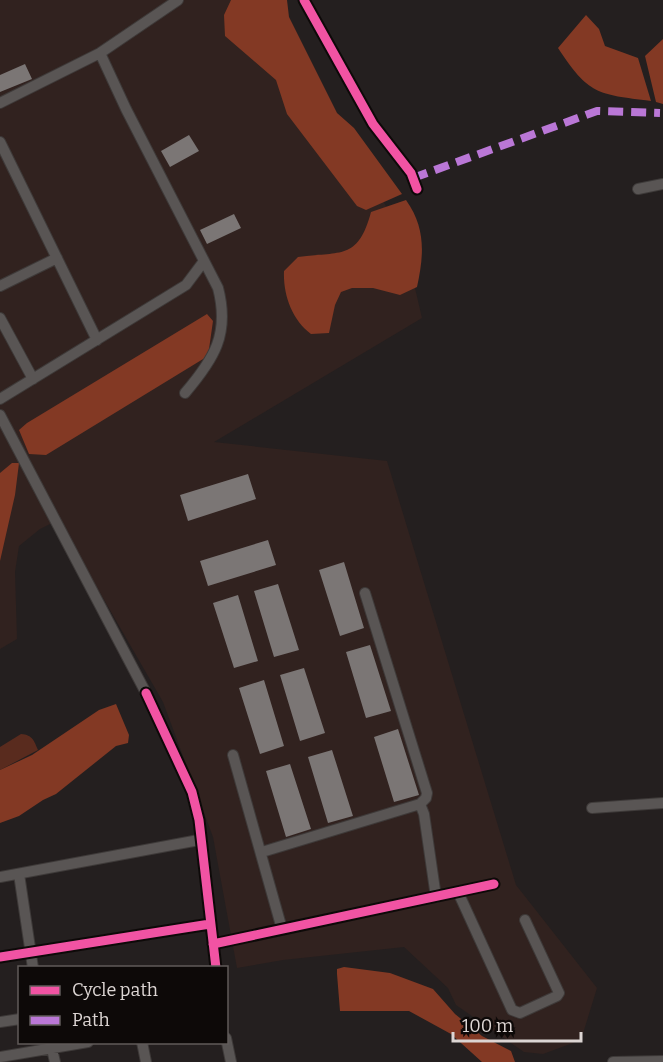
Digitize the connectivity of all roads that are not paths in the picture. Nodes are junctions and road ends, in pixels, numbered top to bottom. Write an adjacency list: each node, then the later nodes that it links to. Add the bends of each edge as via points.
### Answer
1 (178, 0): 3 (street)
2 (304, 0): 7 (street, via 373,124 411,173)
3 (100, 54): 4 (street); 10 (street)
4 (0, 103)
5 (0, 142): 9 (street)
6 (663, 184): 8 (street)
7 (417, 189)
8 (638, 189)
9 (57, 258): 11 (street); 13 (street)
10 (204, 261): 13 (street, via 186,285); 15 (street, via 221,299 220,335 211,362)
11 (0, 286)
12 (0, 318): 14 (street)
13 (97, 340): 14 (street)
14 (33, 379): 16 (street)
15 (185, 393)
16 (0, 399)
17 (0, 415): 23 (street, via 146,693 192,792)
18 (365, 593): 21 (street, via 427,793)
19 (233, 755): 24 (street)
20 (663, 803): 22 (street)
21 (420, 804): 24 (street); 29 (street)
22 (592, 808)
23 (199, 840): 25 (street); 31 (street)
24 (262, 852): 32 (street)
25 (19, 874): 26 (street); 34 (street)
26 (0, 878)
27 (494, 884): 28 (street)
28 (458, 892): 29 (street); 30 (street, via 512,1010 520,1013 559,993)
29 (436, 897): 32 (street)
30 (525, 920)
31 (210, 924): 33 (street); 34 (street)
32 (282, 929): 33 (street)
33 (213, 944): 37 (street)
34 (31, 952): 35 (street); 36 (street)
35 (0, 957)
36 (33, 966)
37 (216, 966)
38 (18, 1019): 39 (street)
39 (0, 1022)
40 (78, 1044): 43 (street)
41 (142, 1044): 47 (street)
42 (227, 1044): 48 (street)
43 (52, 1049): 44 (street); 46 (street)
44 (0, 1058)
45 (663, 1061): 49 (street)
46 (55, 1062)
47 (146, 1062)
48 (231, 1062)
49 (613, 1062)

